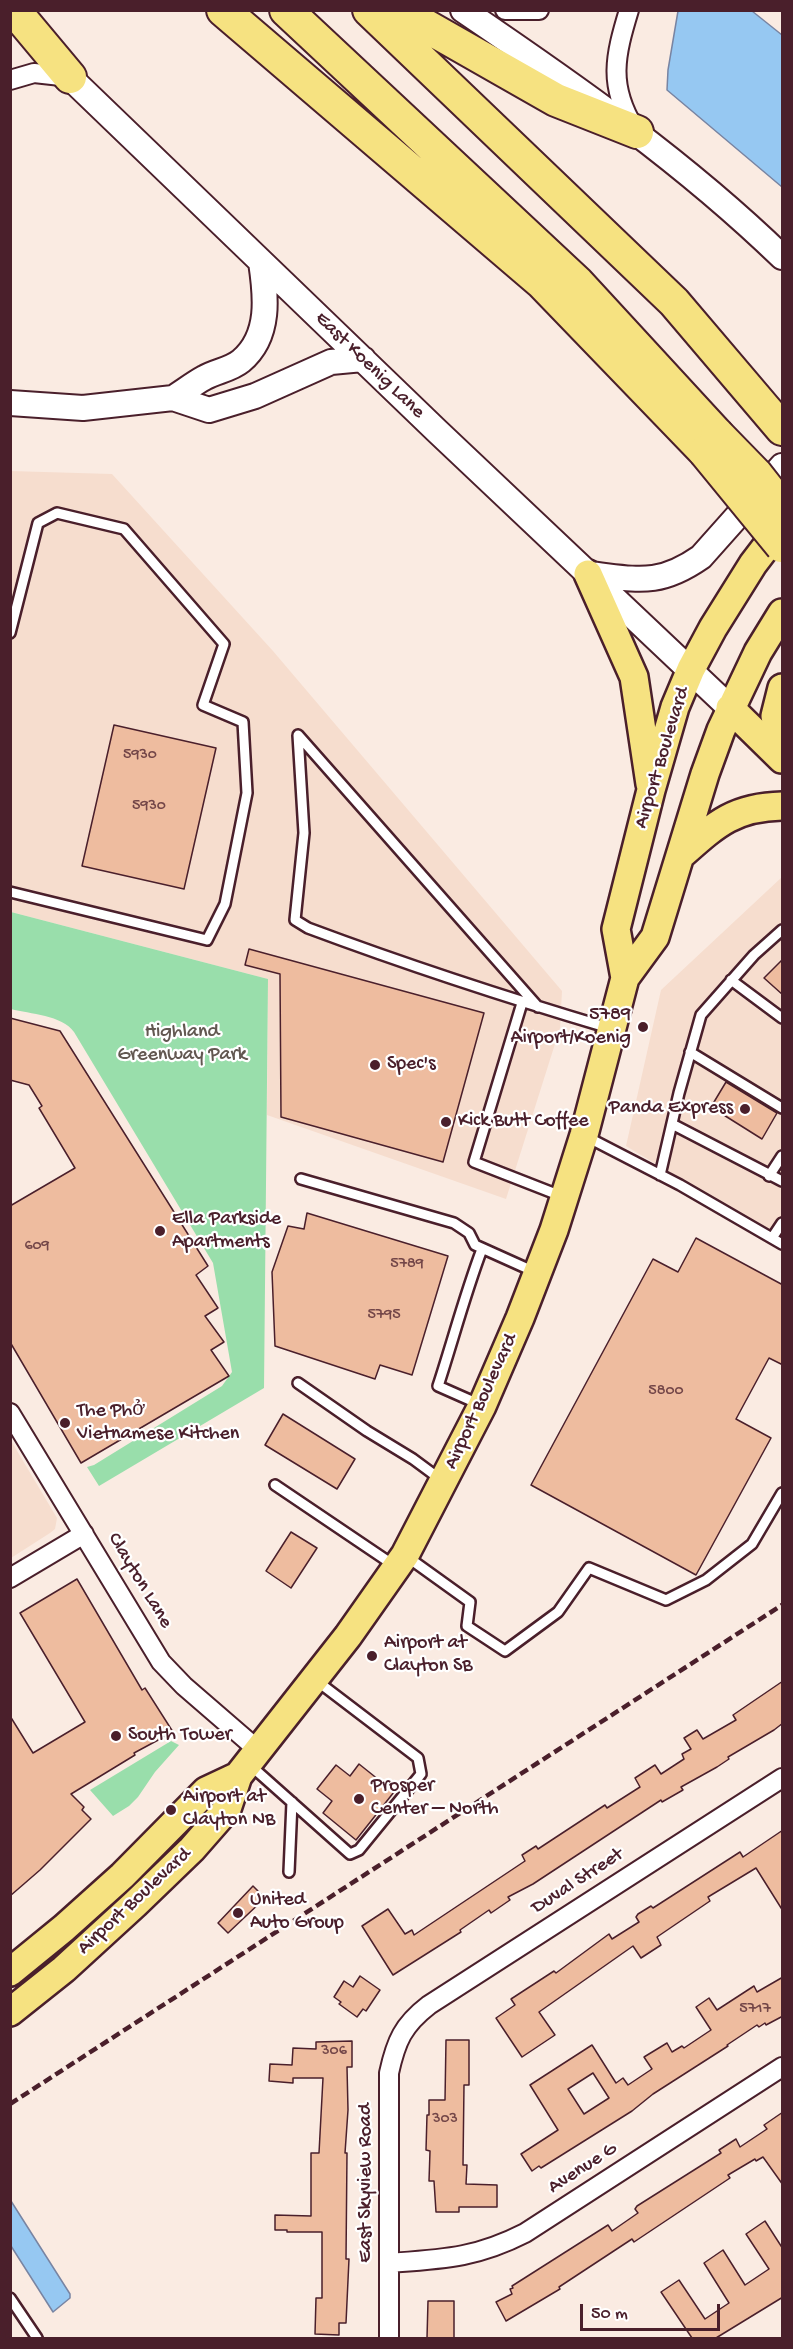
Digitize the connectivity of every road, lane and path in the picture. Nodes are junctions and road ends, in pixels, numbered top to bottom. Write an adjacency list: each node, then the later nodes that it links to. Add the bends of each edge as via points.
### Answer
1 (14, 10): 11 (highway)
2 (223, 10): 20 (highway, via 541,282)
3 (285, 10): 20 (highway, via 578,283)
4 (369, 10): 19 (highway, via 674,302)
5 (399, 10): 13 (highway, via 556,100)
6 (463, 10): 13 (main road)
7 (505, 10): 8 (street)
8 (539, 10)
9 (629, 10): 13 (street, via 617,52 616,79 624,111)
10 (10, 21): 11 (main road, East Koenig Lane)
11 (70, 77): 12 (street, via 34,73); 15 (main road, East Koenig Lane)
12 (10, 80)
13 (637, 132): 14 (main road, via 698,179)
14 (783, 257)
15 (261, 262): 16 (main road, East Koenig Lane); 17 (main road, via 264,323 255,345 227,370 206,377)
16 (363, 359): 17 (main road, via 331,362 255,396 209,410); 25 (main road, East Koenig Lane)
17 (173, 398): 18 (main road, via 83,408)
18 (10, 403)
19 (783, 429)
20 (711, 443): 22 (highway, bridge, via 756,474); 24 (highway, bridge)
21 (783, 466): 25 (main road, via 701,557 685,568 652,579)
22 (783, 507)
23 (783, 525): 28 (main road, Airport Boulevard, via 737,589)
24 (783, 546)
25 (588, 574): 28 (main road, East Koenig Lane); 33 (main road, via 634,677)
26 (783, 613): 30 (main road, Airport Boulevard)
27 (10, 633): 36 (lane, via 38,523 57,513 124,529 224,644 203,705 243,722 247,793 225,904 207,940)
28 (691, 669): 30 (main road, East Koenig Lane); 33 (main road, Airport Boulevard, via 675,707)
29 (783, 688): 31 (main road, via 775,716)
30 (730, 708): 32 (main road); 35 (main road, Airport Boulevard)
31 (783, 742)
32 (783, 759)
33 (651, 790): 38 (main road, Airport Boulevard, via 616,929)
34 (783, 806): 35 (main road, via 750,809 730,817)
35 (680, 857): 38 (main road, Airport Boulevard, via 655,937)
36 (10, 892)
37 (783, 930): 39 (lane)
38 (625, 978): 43 (main road, Airport Boulevard)
39 (731, 980): 42 (lane); 44 (lane, via 701,1015)
40 (522, 1003): 41 (lane); 41 (lane, via 308,928 295,920 304,833 298,735); 53 (lane, via 474,1162)
41 (538, 1007): 43 (lane)
42 (783, 1018)
43 (612, 1029): 47 (main road, Airport Boulevard)
44 (690, 1052): 45 (lane); 46 (lane)
45 (783, 1108)
46 (672, 1124): 49 (lane); 50 (lane)
47 (584, 1135): 49 (lane); 53 (main road, Airport Boulevard)
48 (783, 1156): 50 (lane)
49 (660, 1175): 55 (lane)
50 (769, 1176): 52 (lane)
51 (301, 1179): 57 (lane, via 454,1223)
52 (783, 1181)
53 (565, 1197): 58 (main road, Airport Boulevard)
54 (783, 1223): 55 (lane)
55 (772, 1238): 56 (lane)
56 (783, 1244)
57 (482, 1249): 58 (lane); 60 (lane, via 438,1386)
58 (538, 1273): 60 (main road, Airport Boulevard)
59 (298, 1383): 62 (lane)
60 (482, 1406): 62 (main road, Airport Boulevard)
61 (10, 1413): 65 (street, Clayton Lane)
62 (444, 1483): 66 (main road, Airport Boulevard)
63 (275, 1485): 66 (lane, via 364,1543)
64 (783, 1493): 66 (lane, via 752,1544 706,1580 666,1600 589,1568 558,1612 505,1651 467,1626 470,1602)
65 (84, 1534): 67 (street); 69 (street, Clayton Lane, via 161,1662)
66 (401, 1561): 68 (main road, Airport Boulevard)
67 (10, 1578)
68 (315, 1680): 69 (main road, Airport Boulevard); 71 (lane, via 418,1758 421,1774 359,1850 350,1854)
69 (248, 1763): 71 (lane); 73 (main road, Airport Boulevard, via 206,1791 122,1875); 74 (main road, Airport Boulevard, via 227,1809 192,1849 64,1969)
70 (783, 1778): 75 (street, Duval Street, via 429,2005)
71 (292, 1802): 72 (lane)
72 (289, 1872)
73 (10, 1972)
74 (10, 2012)
75 (403, 2030): 77 (street, East Skyview Road, via 389,2073)
76 (783, 2067): 77 (street, Avenue G, via 498,2247 470,2255)
77 (389, 2263): 80 (street, East Skyview Road)
78 (10, 2298): 79 (lane)
79 (37, 2338)
80 (389, 2338)

